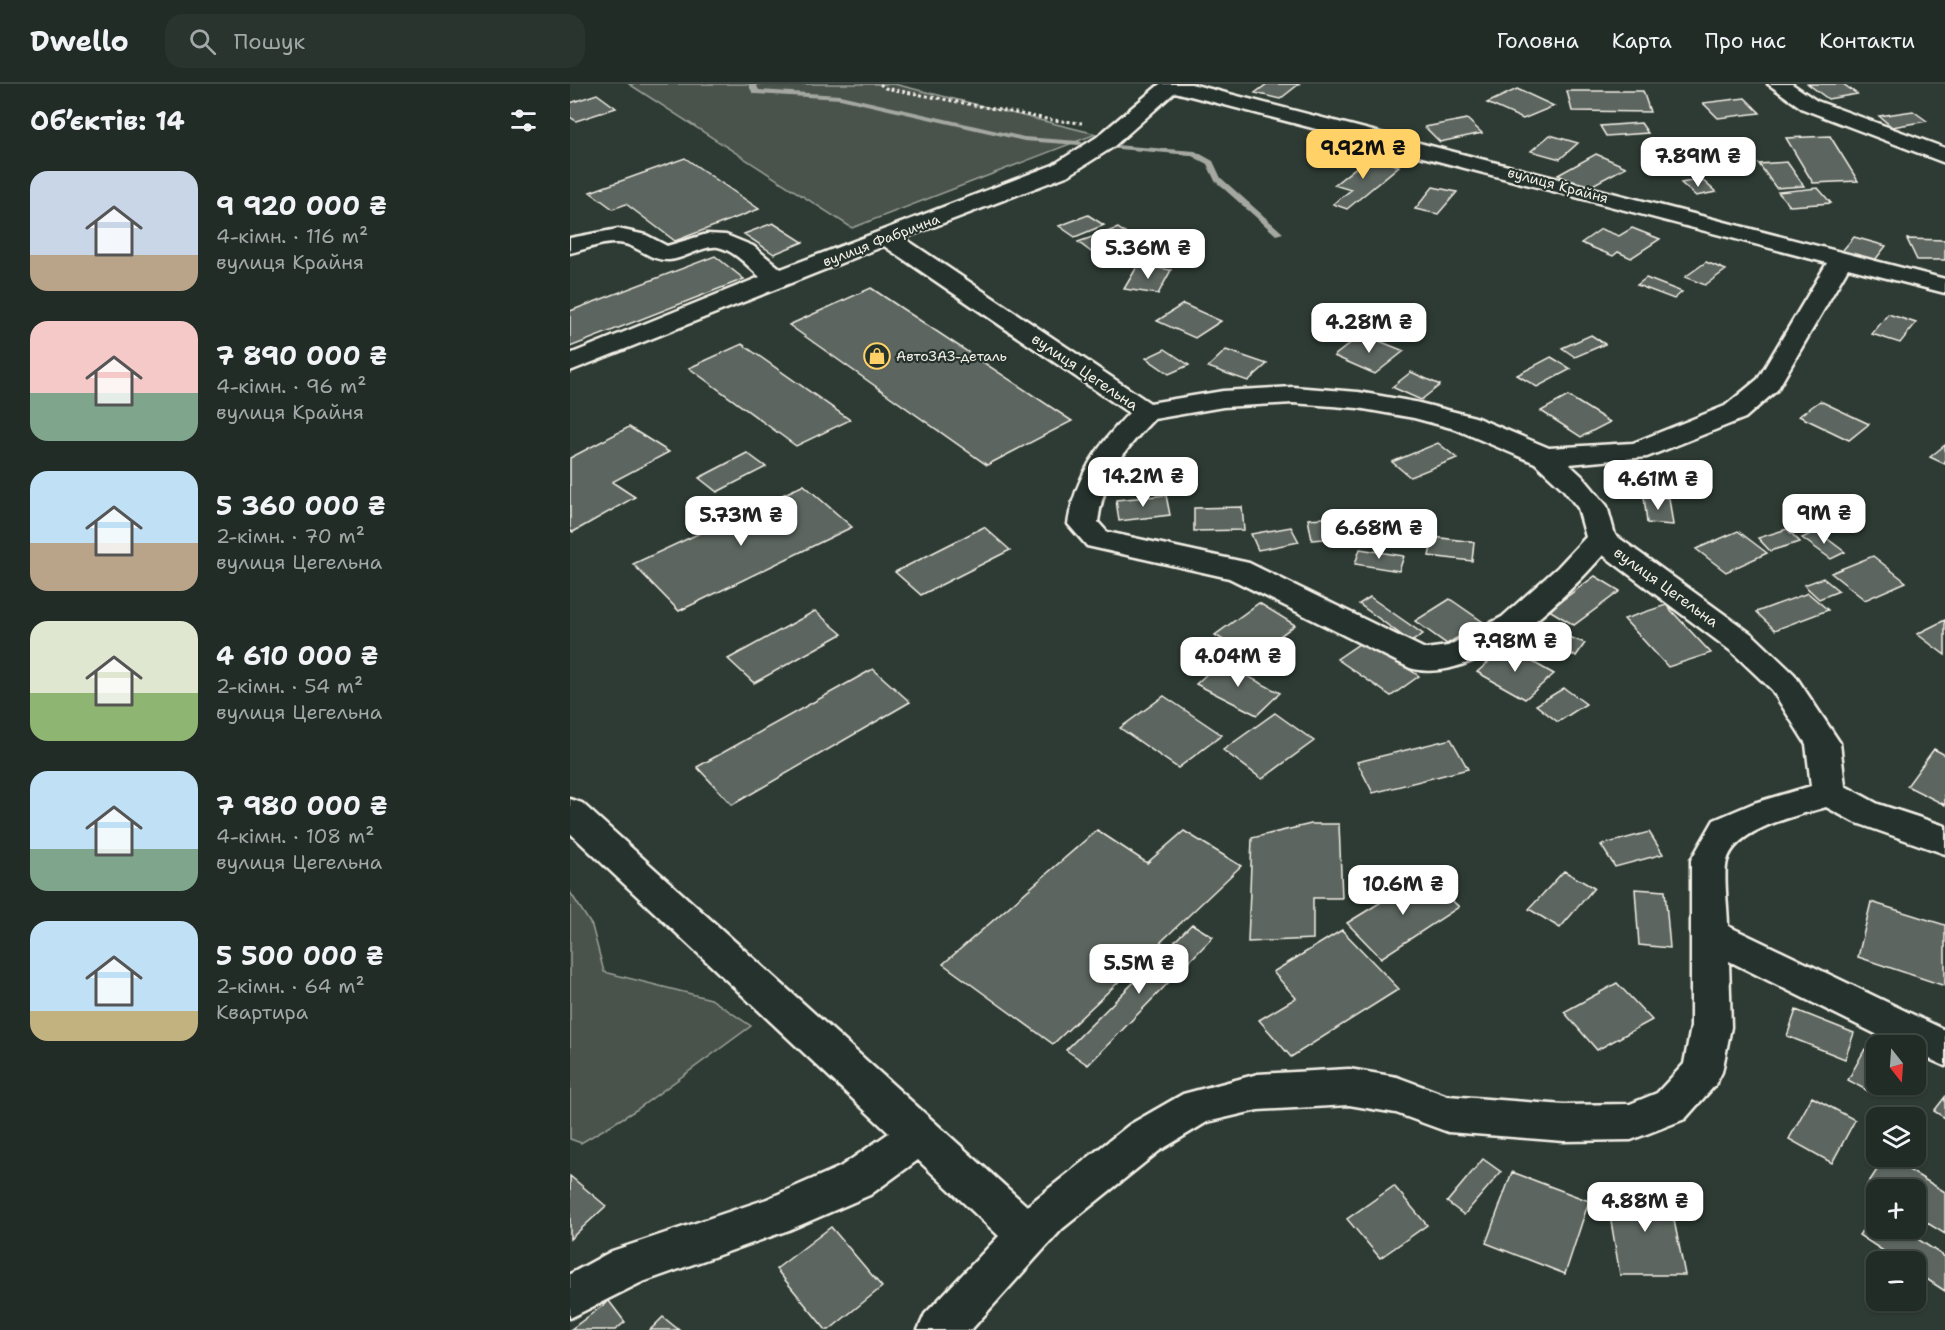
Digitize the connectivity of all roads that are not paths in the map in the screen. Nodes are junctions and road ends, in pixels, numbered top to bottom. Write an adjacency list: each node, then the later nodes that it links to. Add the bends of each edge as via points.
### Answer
1 (1778, 84): 3 (street, via 1810,105)
2 (1171, 85): 4 (street, вулиця Фабрична, via 1085,157); 6 (street, вулиця Крайня)
3 (1945, 156)
4 (888, 238): 7 (street, вулиця Фабрична); 10 (street, вулиця Цегельна)
5 (570, 246): 7 (street, via 619,236 666,253 707,241 728,241)
6 (1841, 260): 8 (street, вулиця Крайня); 11 (street, via 1768,384 1735,412 1637,451)
7 (777, 279): 9 (street, вулиця Фабрична)
8 (1945, 286)
9 (570, 363)
10 (1145, 412): 11 (street, вулиця Цегельна, via 1223,399 1293,395 1358,400 1465,423); 12 (street, via 1103,458 1084,500 1083,524 1097,539 1238,570 1421,660 1455,656 1514,624)
11 (1545, 457): 12 (street, вулиця Цегельна, via 1592,506)
12 (1601, 539): 13 (street, вулиця Цегельна, via 1742,643 1783,682 1823,743)
13 (1829, 794): 15 (street, via 1866,813); 16 (street, via 1766,812 1727,830 1709,860)
14 (570, 812): 18 (street)
15 (1945, 840)
16 (1709, 934): 17 (street); 19 (street, via 1711,1028 1702,1072 1671,1106 1631,1122 1564,1123 1448,1114 1397,1095 1349,1087 1258,1092 1197,1107 1144,1138 1047,1215)
17 (1945, 1049)
18 (919, 1136): 19 (street); 20 (street, via 855,1181 774,1216 628,1266)
19 (1029, 1236): 21 (street)
20 (570, 1297)
21 (941, 1330)

